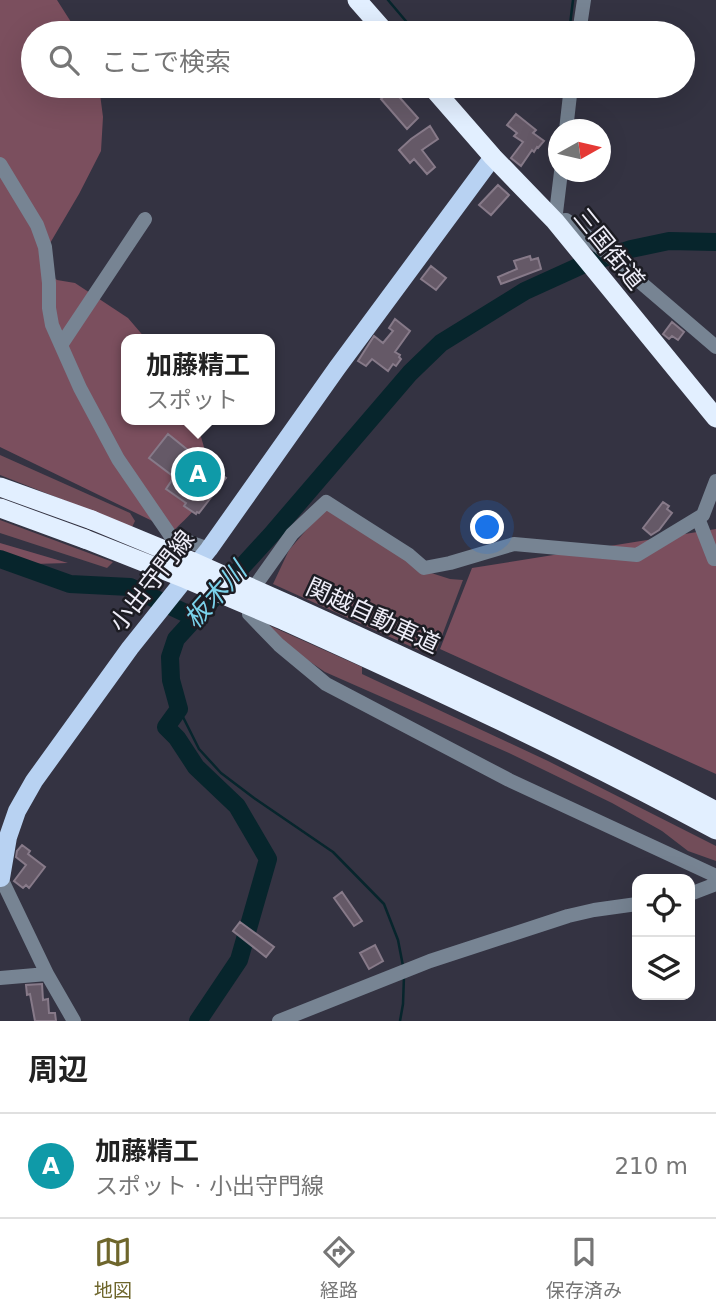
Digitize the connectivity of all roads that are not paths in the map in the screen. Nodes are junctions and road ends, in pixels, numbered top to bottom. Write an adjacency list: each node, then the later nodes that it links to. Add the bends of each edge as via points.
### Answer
1 (357, 0): 3 (highway)
2 (584, 0): 4 (street)
3 (375, 21)
4 (581, 21)
5 (442, 98): 8 (highway, 三国街道)
6 (570, 98): 7 (street)
7 (567, 119)
8 (494, 158): 12 (highway, 三国街道); 20 (main road, 小出守門線)
9 (0, 164): 13 (street, via 45,247 48,308)
10 (560, 182): 12 (street)
11 (145, 219): 13 (street)
12 (555, 221): 14 (street, via 566,220); 15 (highway, 三国街道)
13 (61, 345): 20 (street, via 118,458 170,535)
14 (716, 347)
15 (716, 418)
16 (716, 481): 19 (street)
17 (0, 487): 22 (highway, 関越自動車道, bridge, via 191,561)
18 (0, 508): 22 (highway, 関越自動車道, bridge)
19 (698, 518): 21 (street); 25 (street, via 637,555 514,544 424,568 326,502 292,534 255,586 249,614 326,684 509,780)
20 (209, 549): 26 (main road, 小出守門線, via 34,781 8,837)
21 (716, 559)
22 (289, 613): 23 (highway, 関越自動車道, via 411,660); 24 (highway, 関越自動車道)
23 (716, 811)
24 (716, 830)
25 (716, 876)
26 (1, 878): 30 (street)
27 (716, 884): 28 (street)
28 (695, 892)
29 (632, 905): 33 (street, via 568,916 430,961)
30 (47, 974): 31 (street); 32 (street)
31 (0, 978)
32 (74, 1021)
33 (279, 1021)

